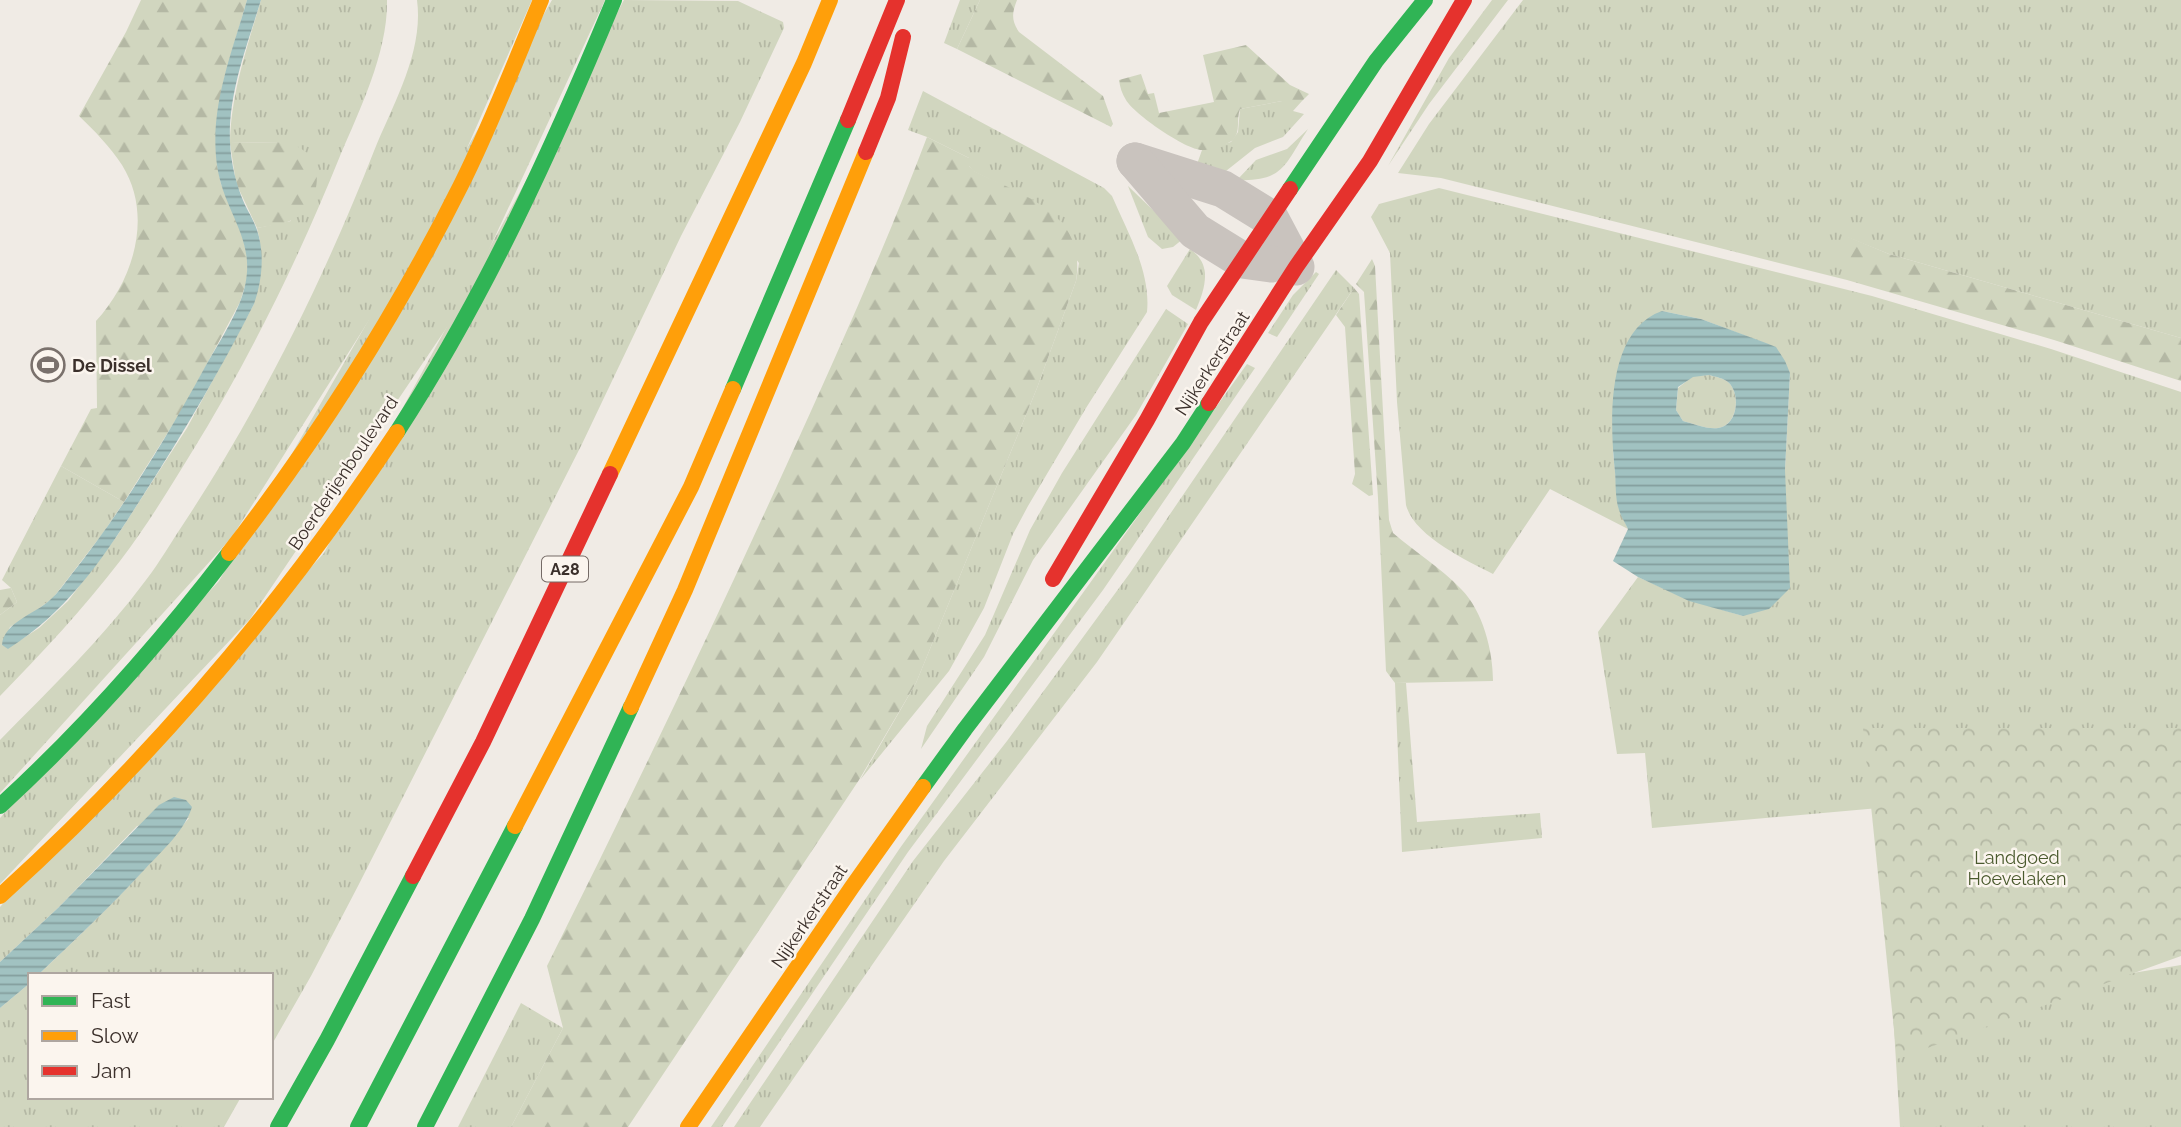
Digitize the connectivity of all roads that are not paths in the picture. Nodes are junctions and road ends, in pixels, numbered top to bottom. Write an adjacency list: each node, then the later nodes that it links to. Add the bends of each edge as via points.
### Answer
1 (541, 0): 12 (main road, via 463,182 374,346 324,425 230,554 150,652)
2 (614, 0): 13 (main road, Boerderijenboulevard, via 560,130 475,303 373,468 292,580 195,700 103,798)
3 (830, 0): 14 (main road, A28, via 483,742)
4 (897, 0): 15 (main road, via 691,487)
5 (1425, 0): 8 (main road, Nijkerkerstraat, via 1376,61)
6 (1464, 0): 10 (main road, Nijkerkerstraat, via 1370,161)
7 (910, 12): 16 (main road, via 888,98 685,590 531,919)
8 (1270, 218): 9 (main road, Nijkerkerstraat); 9 (street, via 1223,190 1135,161 1195,231); 10 (street)
9 (1242, 260): 10 (street); 11 (main road, Nijkerkerstraat, via 1201,322)
10 (1296, 267): 11 (main road, Nijkerkerstraat, via 1183,443)
11 (965, 729): 17 (main road, Nijkerkerstraat)
12 (0, 806)
13 (0, 896)
14 (278, 1127)
15 (358, 1127)
16 (425, 1127)
17 (688, 1127)

